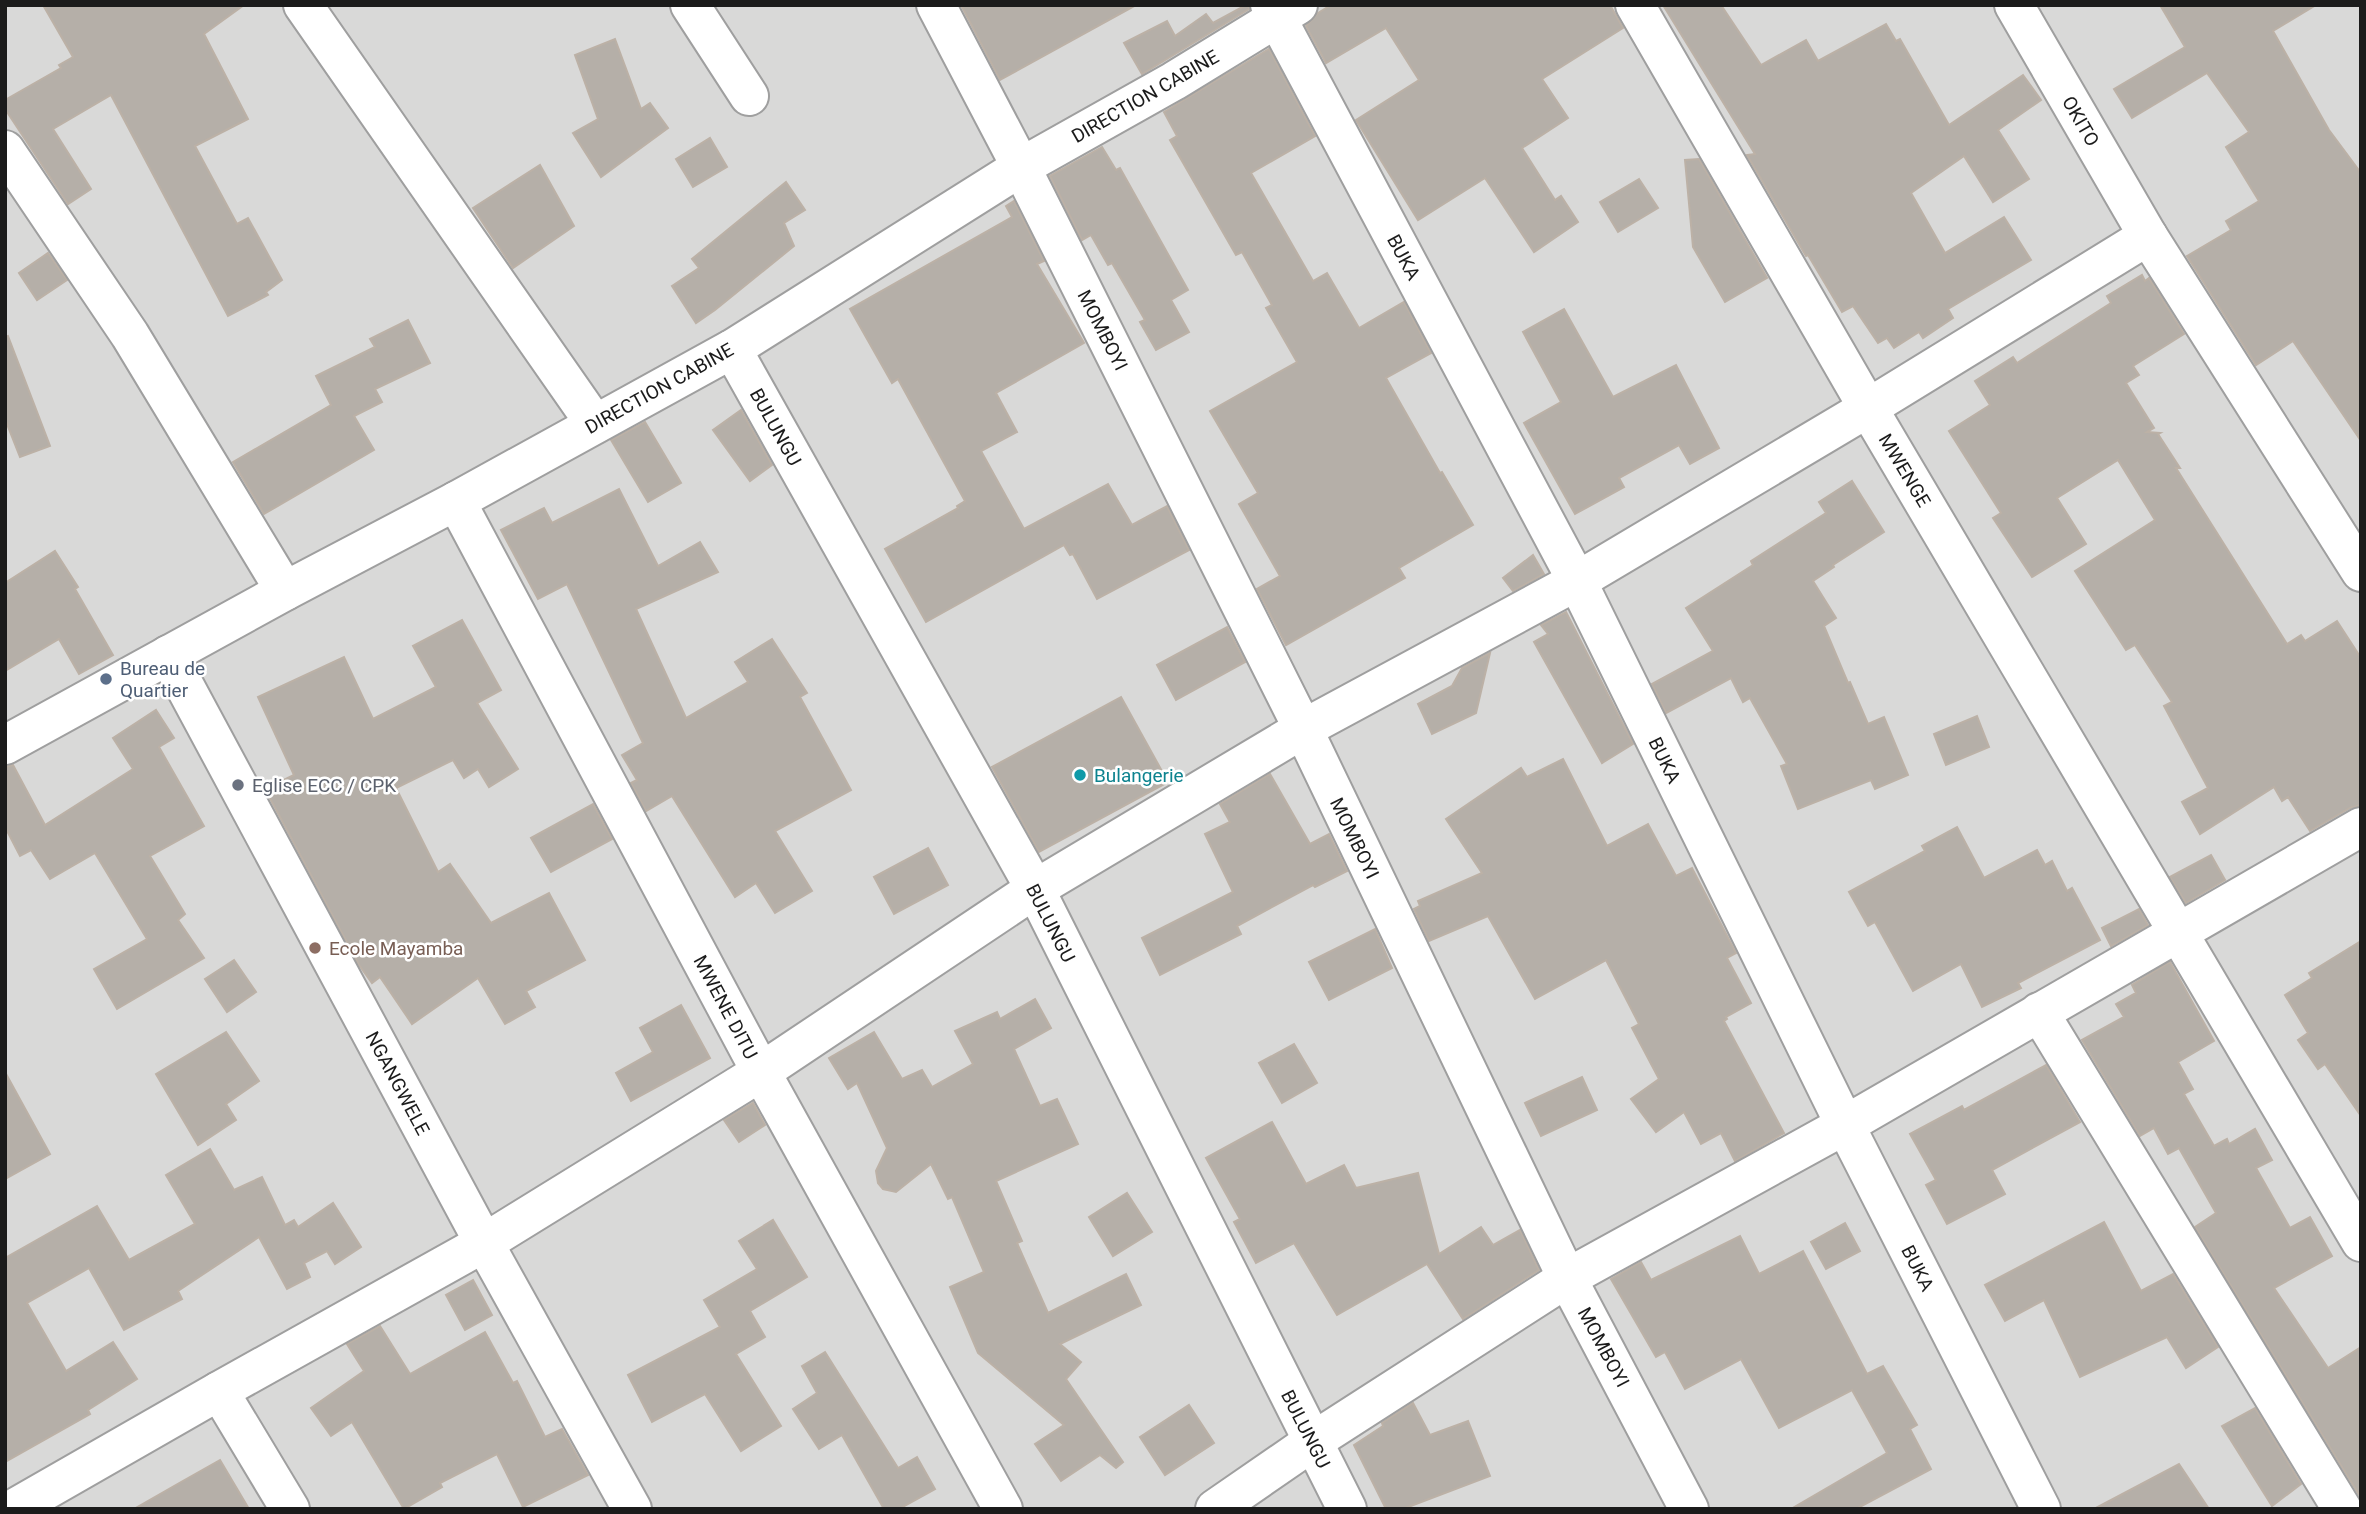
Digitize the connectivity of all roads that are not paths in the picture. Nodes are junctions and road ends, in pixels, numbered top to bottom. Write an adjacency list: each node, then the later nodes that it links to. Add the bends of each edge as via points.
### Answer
1 (303, 5): 13 (street)
2 (690, 5): 7 (street)
3 (936, 5): 9 (street, MOMBOYI)
4 (1635, 5): 12 (street, MWENGE)
5 (2014, 5): 10 (street, OKITO)
6 (1282, 10): 9 (street, DIRECTION CABINE, via 1174,80); 16 (street, BUKA)
7 (749, 96)
8 (5, 150): 17 (street, via 130,335)
9 (1021, 167): 11 (street, DIRECTION CABINE); 19 (street, MOMBOYI)
10 (2148, 236): 12 (street); 15 (street, OKITO)
11 (732, 349): 13 (street, DIRECTION CABINE); 22 (street, BULUNGU)
12 (1868, 408): 16 (street); 23 (street, MWENGE)
13 (594, 424): 14 (street, DIRECTION CABINE)
14 (456, 501): 17 (street, DIRECTION CABINE); 25 (street, MWENE DITU)
15 (2361, 572)
16 (1577, 581): 19 (street); 26 (street, BUKA)
17 (285, 591): 18 (street, DIRECTION CABINE)
18 (168, 655): 20 (street, DIRECTION CABINE); 28 (street, NGANGWELE)
19 (1303, 729): 22 (street); 29 (street, MOMBOYI)
20 (5, 746)
21 (2361, 827): 23 (street)
22 (1035, 889): 25 (street); 31 (street, BULUNGU)
23 (2178, 932): 24 (street); 27 (street, MWENGE)
24 (2039, 1012): 26 (street); 40 (street)
25 (761, 1072): 28 (street); 35 (street, MWENE DITU)
26 (1845, 1125): 29 (street); 39 (street, BUKA)
27 (2361, 1242)
28 (484, 1243): 30 (street); 34 (street, NGANGWELE)
29 (1567, 1278): 31 (street); 38 (street, MOMBOYI)
30 (219, 1391): 32 (street); 33 (street)
31 (1312, 1442): 36 (street); 37 (street, BULUNGU)
32 (13, 1509)
33 (290, 1509)
34 (632, 1509)
35 (1003, 1509)
36 (1215, 1509)
37 (1347, 1509)
38 (1689, 1509)
39 (2041, 1509)
40 (2342, 1509)

